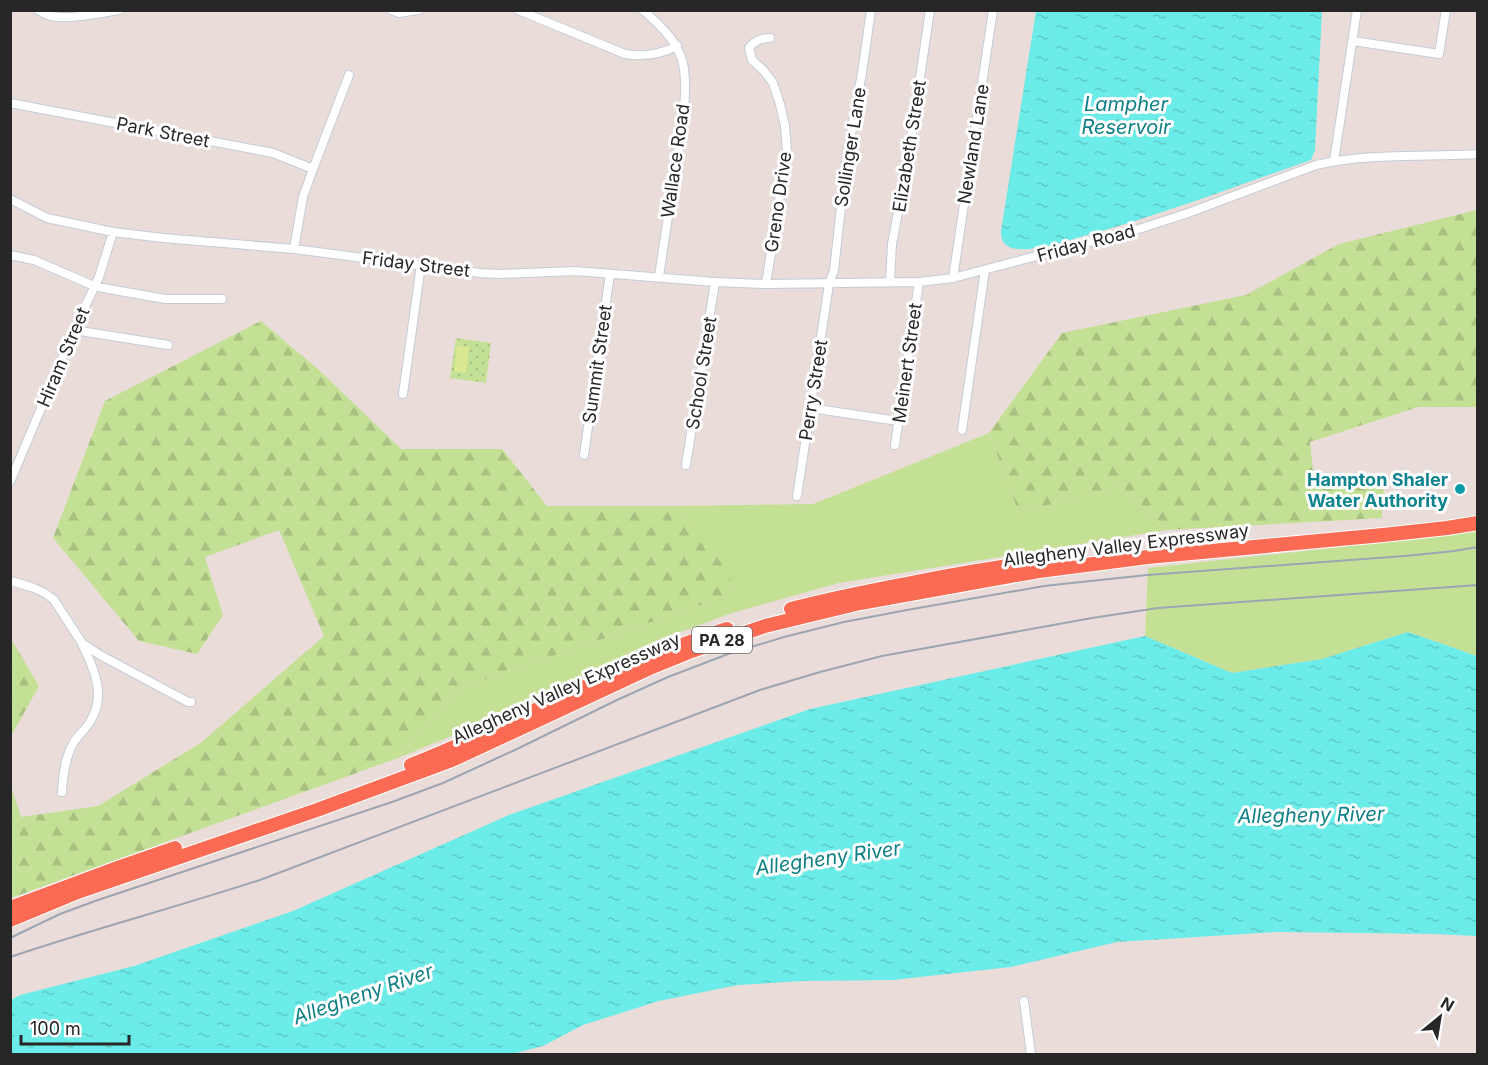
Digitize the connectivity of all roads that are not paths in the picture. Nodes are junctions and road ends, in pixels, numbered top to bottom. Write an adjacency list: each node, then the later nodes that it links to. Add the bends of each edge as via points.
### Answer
1 (38, 10): 2 (street, via 58,17)
2 (119, 10)
3 (391, 10): 4 (street)
4 (418, 10)
5 (518, 10): 14 (street, via 625,54 641,56)
6 (643, 10): 14 (street)
7 (871, 10): 33 (street, Sollinger Lane)
8 (930, 10): 30 (street, Elizabeth Street, via 892,244)
9 (993, 10): 28 (street, Newland Lane)
10 (1357, 10): 13 (street)
11 (1446, 10): 13 (street, via 1439,54)
12 (770, 38): 32 (street, Greno Drive, via 749,48 752,60 773,83 785,126 787,151)
13 (1353, 41): 18 (street)
14 (677, 46): 27 (street, Wallace Road, via 684,65 682,124)
15 (349, 75): 19 (street)
16 (10, 103): 19 (street, Park Street, via 273,153)
17 (1478, 154): 18 (street, Friday Road)
18 (1334, 161): 25 (street, Friday Road, via 1151,225)
19 (313, 169): 22 (street)
20 (10, 199): 21 (street, Friday Street, via 47,218)
21 (113, 232): 22 (street, Friday Street); 34 (street, Hiram Street)
22 (294, 249): 24 (street, Friday Street)
23 (10, 255): 34 (street, via 34,260)
24 (421, 265): 26 (street, Friday Street, via 499,274); 38 (street)
25 (985, 270): 28 (street, Friday Road); 41 (street)
26 (610, 274): 27 (street, Friday Street); 43 (street, Summit Street)
27 (659, 277): 29 (street, Friday Street)
28 (953, 278): 31 (street, Friday Road)
29 (715, 282): 32 (street, Friday Street); 44 (street, School Street)
30 (890, 282): 31 (street, Friday Road); 33 (street, Friday Road)
31 (919, 282): 40 (street, Meinert Street)
32 (766, 284): 33 (street, Friday Street)
33 (829, 284): 39 (street, Perry Street)
34 (94, 286): 35 (street, via 165,299); 36 (street, Hiram Street)
35 (222, 299)
36 (74, 330): 37 (street); 45 (street, Hiram Street)
37 (168, 345)
38 (403, 394)
39 (810, 408): 40 (street); 46 (street, Perry Street)
40 (898, 421): 42 (street, Meinert Street)
41 (962, 430)
42 (896, 445)
43 (584, 455)
44 (686, 465)
45 (10, 482)
46 (797, 495)
47 (1478, 514): 53 (highway, Allegheny Valley Expressway / PA 28, via 1032,562 827,599 704,636 381,777)
48 (1478, 523): 54 (highway, Allegheny Valley Expressway / PA 28, via 1049,569 860,603 776,623 652,667 452,760 75,893)
49 (10, 581): 50 (street, via 48,595)
50 (82, 643): 51 (street); 52 (street, via 99,693 93,717 75,741 65,765)
51 (191, 702)
52 (62, 792)
53 (10, 906)
54 (10, 920)
55 (1024, 1001): 56 (street)
56 (1031, 1054)

